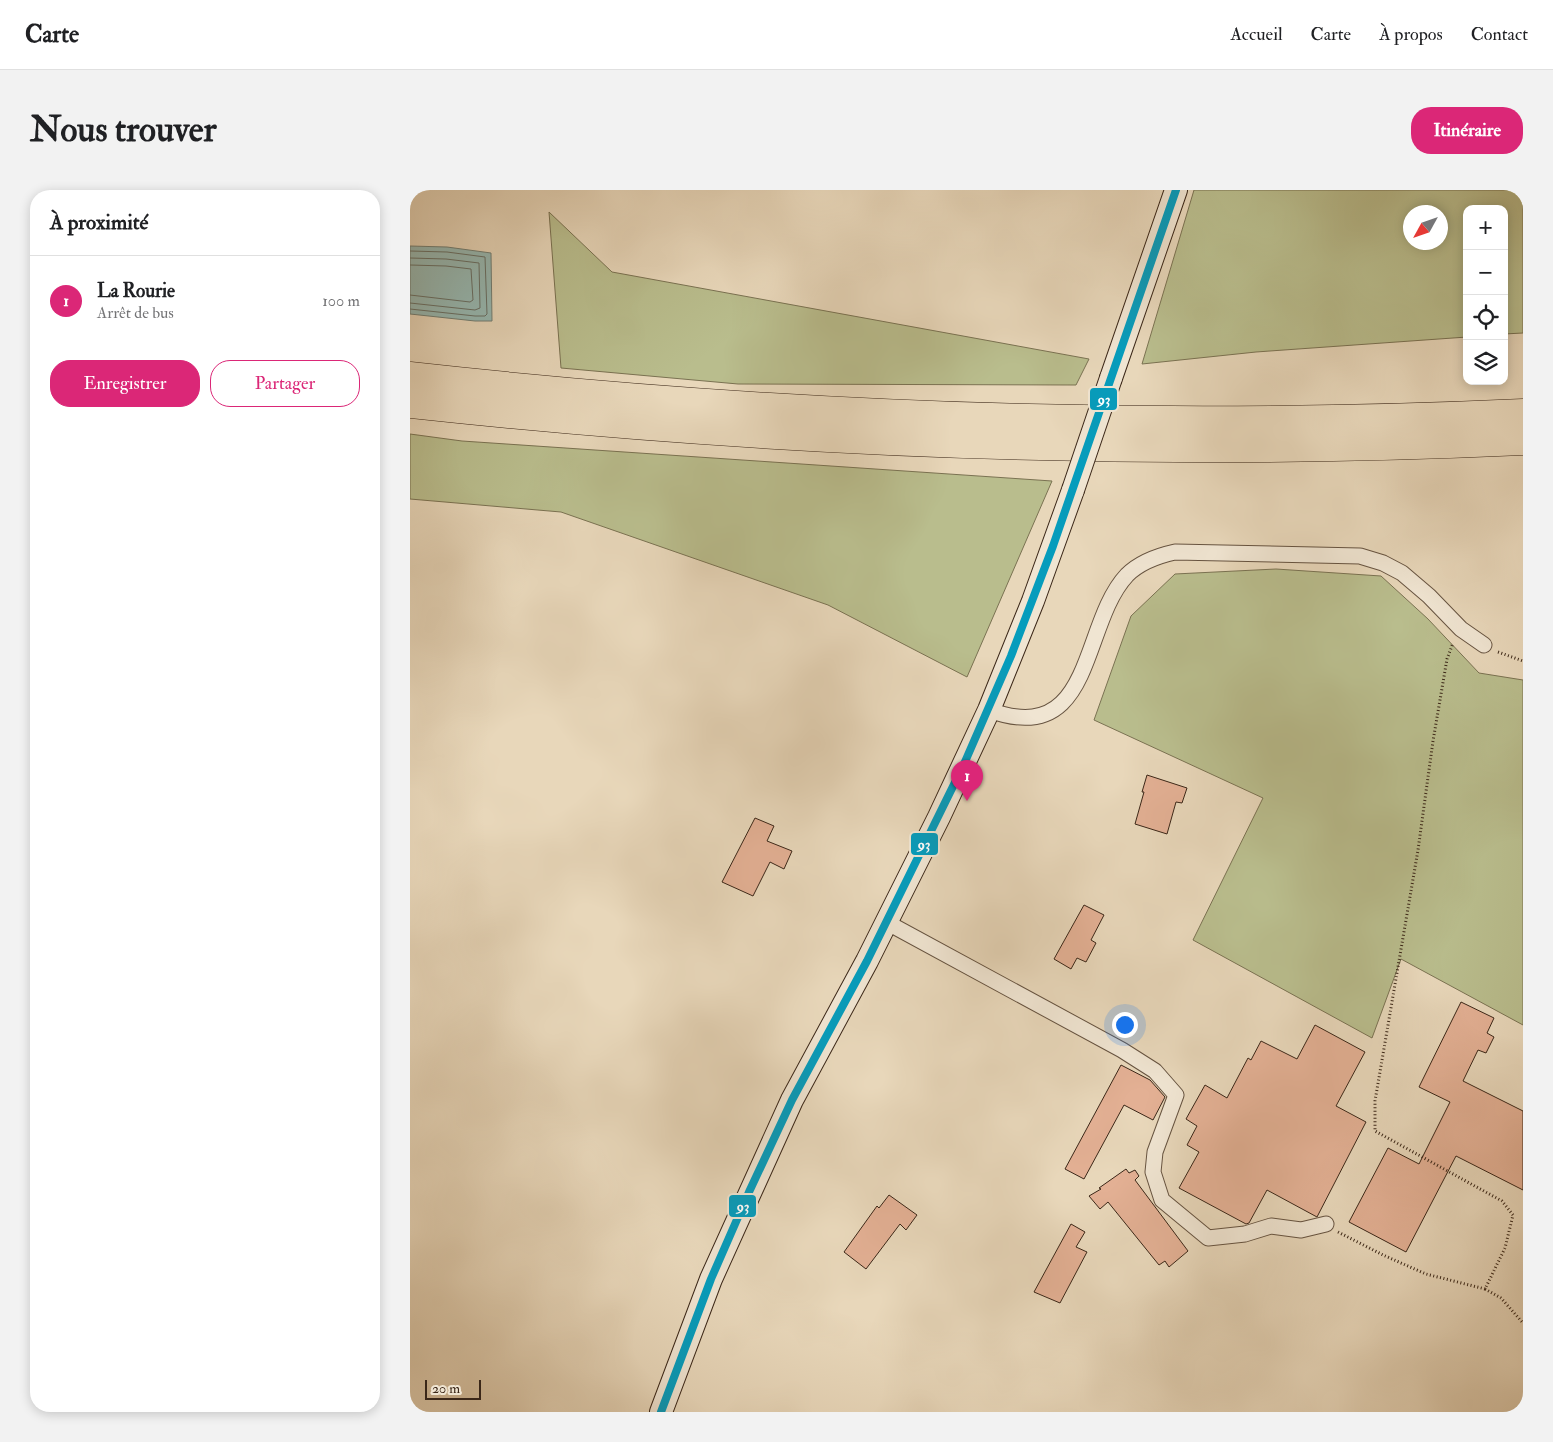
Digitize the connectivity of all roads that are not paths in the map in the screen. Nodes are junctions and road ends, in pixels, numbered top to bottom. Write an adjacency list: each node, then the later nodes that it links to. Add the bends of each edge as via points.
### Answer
1 (1176, 190): 7 (main road, bridge, via 1073,490)
2 (410, 376): 4 (highway, via 748,405 1010,416 1197,420)
3 (410, 404): 5 (highway, via 755,434 912,441 1195,448)
4 (1523, 413)
5 (1523, 441)
6 (1484, 645): 7 (street, via 1402,574 1383,563 1360,556 1175,552 1140,564 1127,575 1115,592 1080,679 1058,707 1028,718 1007,717)
7 (989, 710): 8 (main road)
8 (886, 922): 9 (street, via 1155,1071 1176,1094 1155,1152 1153,1172 1162,1200 1208,1238 1245,1234 1271,1226 1301,1230); 10 (main road, via 792,1100 711,1279)
9 (1326, 1224)
10 (661, 1412)

